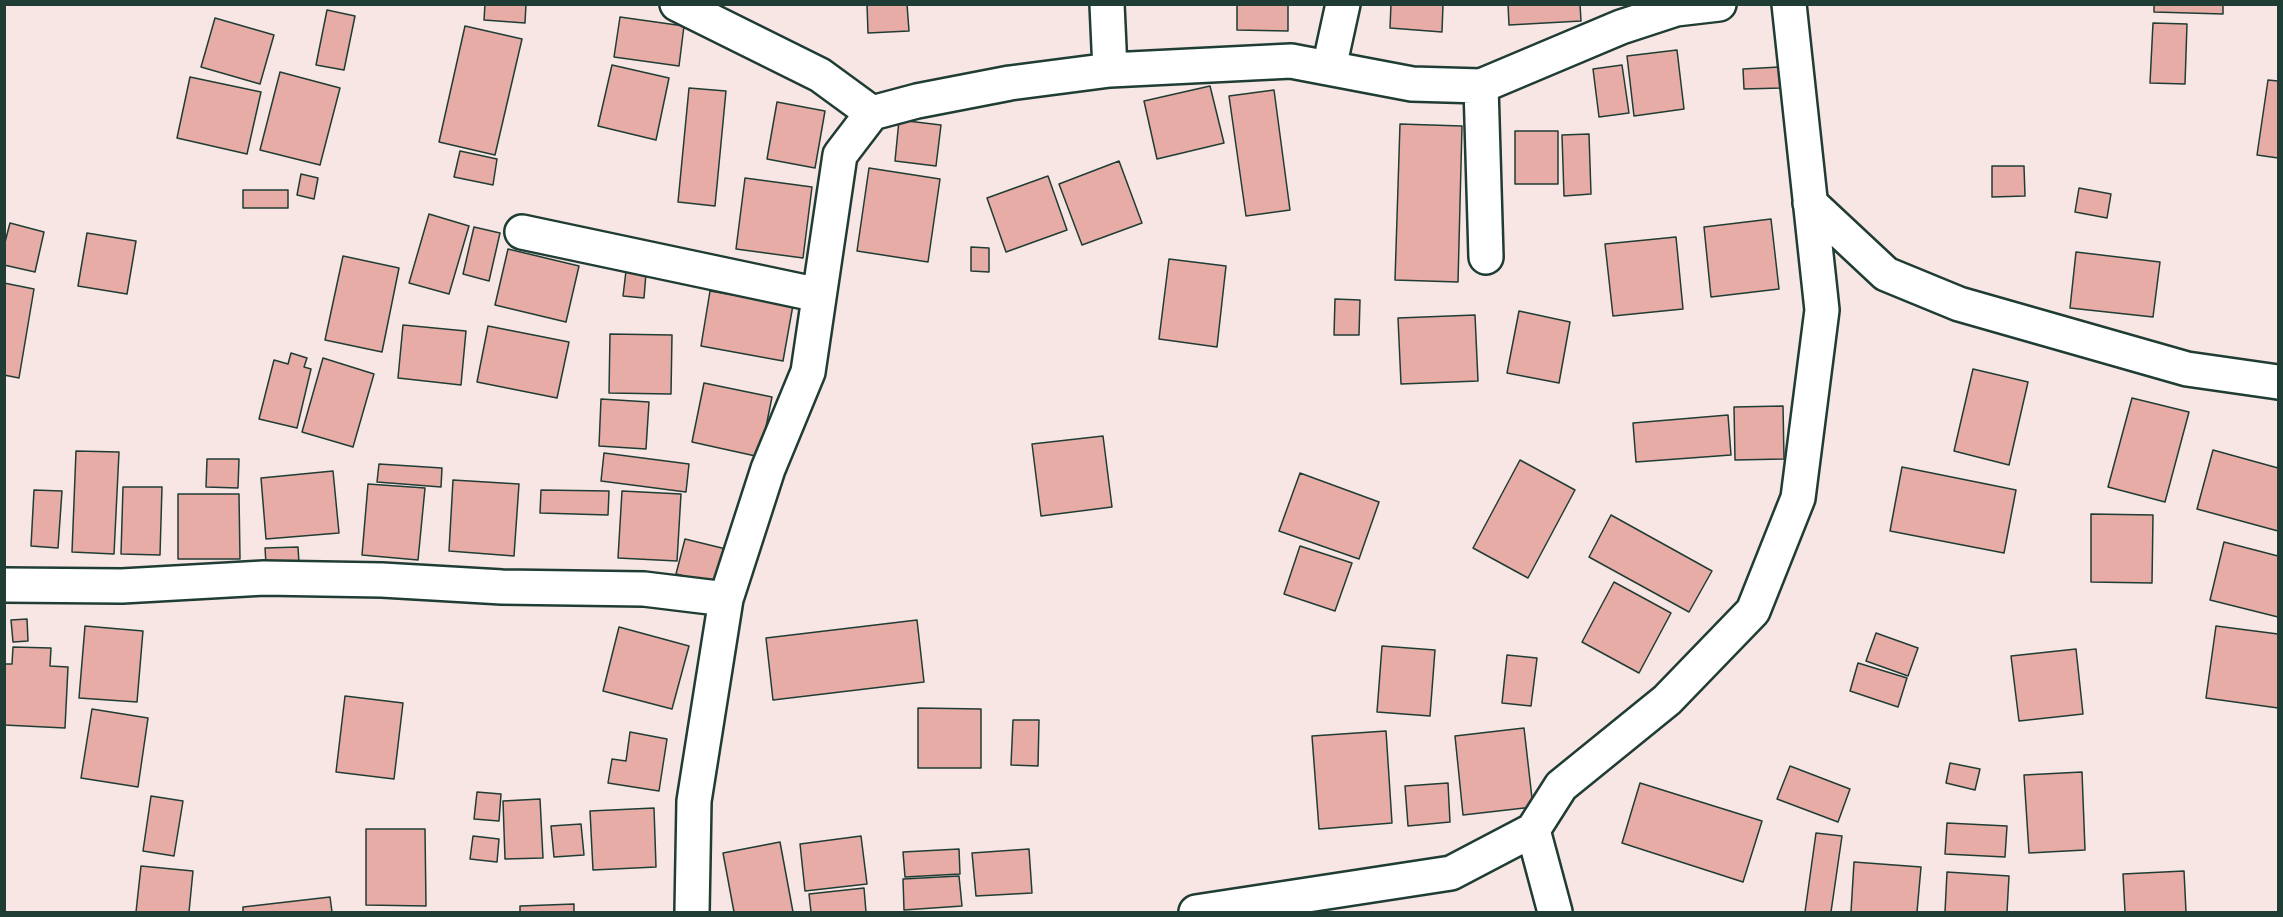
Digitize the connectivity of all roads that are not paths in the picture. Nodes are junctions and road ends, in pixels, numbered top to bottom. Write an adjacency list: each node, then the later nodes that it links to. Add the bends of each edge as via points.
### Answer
1 (677, 4): 9 (street, via 820,75)
2 (1107, 4): 7 (street)
3 (1343, 4): 6 (street)
4 (1719, 4): 8 (street, via 1676,9 1621,27)
5 (1789, 4): 10 (street)
6 (1329, 68): 7 (street, via 1291,61); 8 (street, via 1412,84)
7 (1110, 70): 9 (street, via 1010,82)
8 (1481, 86): 12 (street)
9 (872, 113): 13 (street, via 840,155)
10 (1810, 203): 14 (street, via 1886,274 1959,304 2187,369); 17 (street, via 1822,310 1798,498 1753,611 1666,700 1561,786)
11 (522, 232): 13 (street)
12 (1486, 257)
13 (819, 295): 16 (street, via 808,372 768,469)
14 (2278, 382)
15 (4, 585): 16 (street, via 122,586 264,578 382,580 644,589)
16 (726, 599): 18 (street, via 694,801)
17 (1533, 830): 19 (street, via 1451,873); 20 (street)
18 (692, 912)
19 (1196, 912)
20 (1555, 912)

